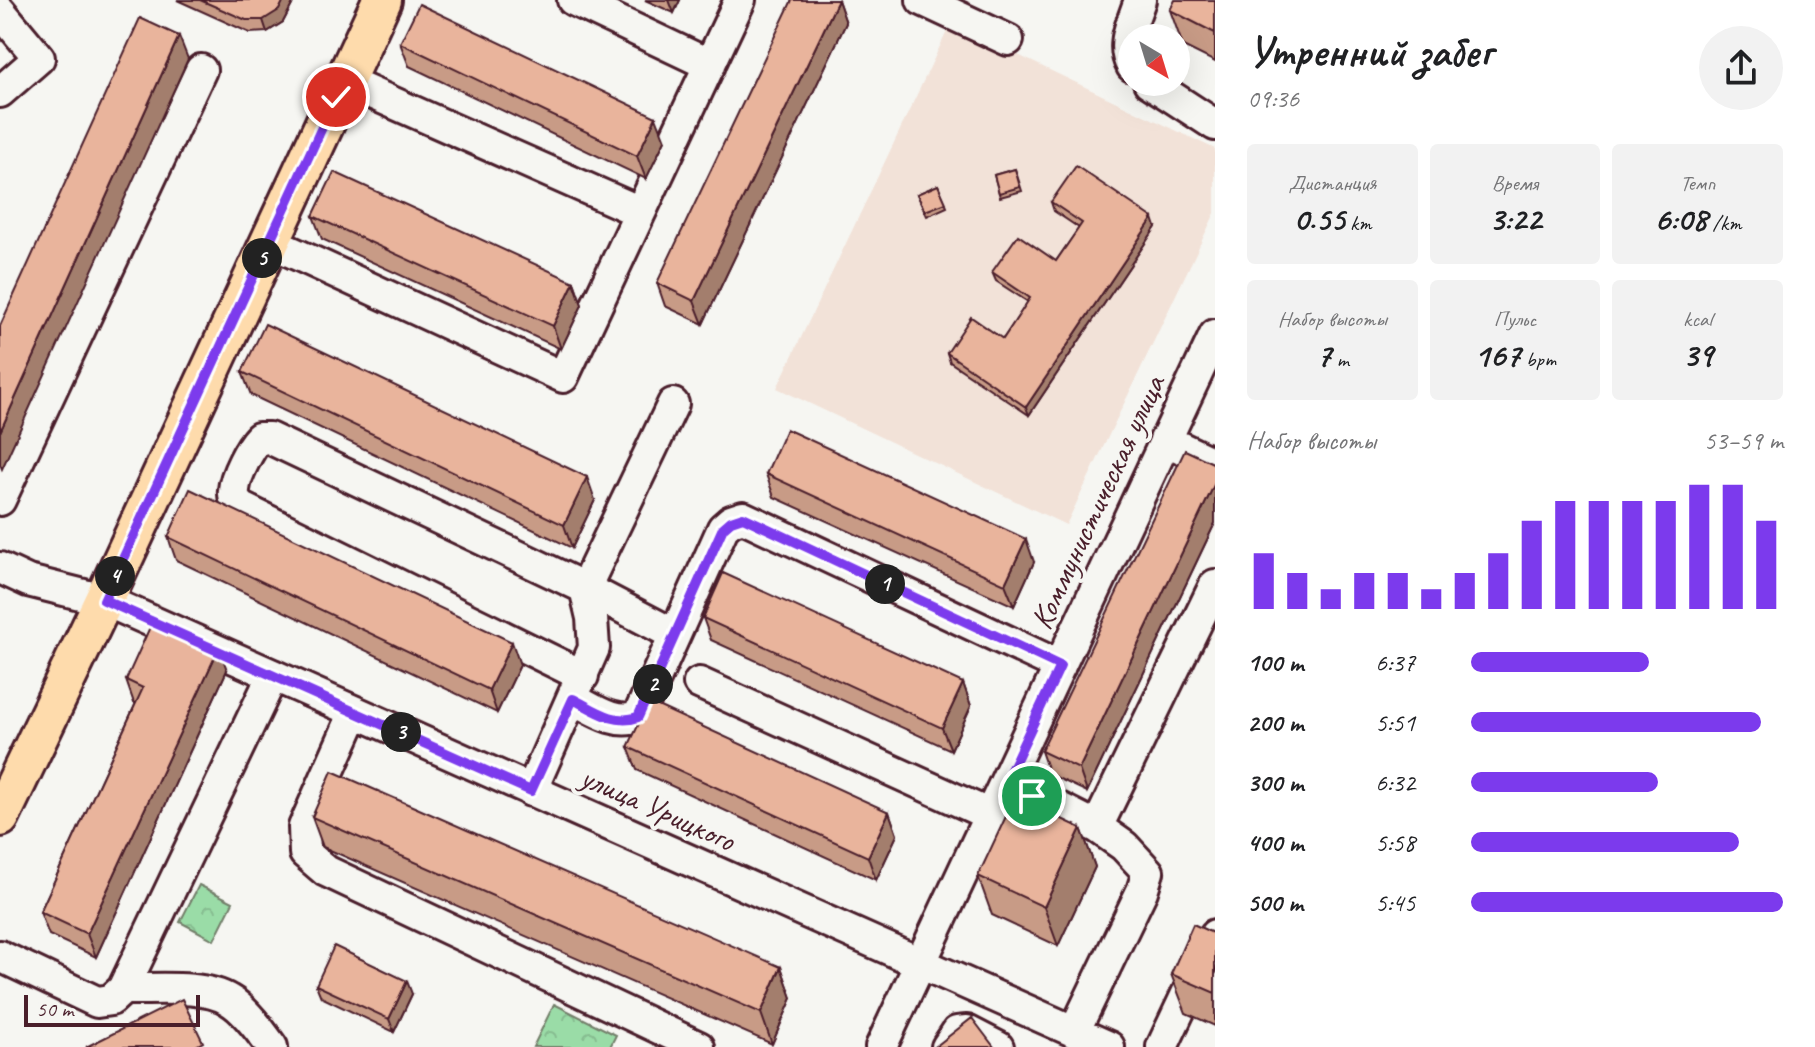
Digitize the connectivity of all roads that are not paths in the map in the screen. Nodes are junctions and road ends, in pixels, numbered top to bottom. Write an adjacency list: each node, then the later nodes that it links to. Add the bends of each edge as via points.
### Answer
1 (382, 0): 11 (main road)
2 (573, 0): 9 (street)
3 (740, 0): 9 (street)
4 (922, 0): 8 (street)
5 (1140, 0): 7 (street)
6 (0, 11): 12 (street, via 39,58)
7 (1132, 24)
8 (1008, 40)
9 (710, 65): 15 (street)
10 (201, 70): 22 (street)
11 (344, 81): 15 (street); 16 (main road)
12 (0, 92)
13 (1170, 96): 14 (street)
14 (1215, 125)
15 (640, 212): 16 (street, via 563,377)
16 (270, 242): 26 (main road)
17 (1215, 335): 18 (street, Коммунистическая улица)
18 (1204, 385): 20 (street, Коммунистическая улица)
19 (673, 404): 25 (street)
20 (1165, 440): 21 (street); 28 (street, Коммунистическая улица)
21 (1215, 464)
22 (0, 500)
23 (0, 568): 26 (street, улица Урицкого, via 28,581)
24 (1215, 585): 37 (street)
25 (585, 588): 27 (street); 31 (street, via 594,648); 31 (street, via 269,438 252,445 234,490 240,507)
26 (104, 600): 29 (street, улица Урицкого); 36 (main road)
27 (675, 635): 28 (street, via 723,528 743,517); 31 (street, via 638,717 618,720)
28 (1060, 666): 33 (street, Коммунистическая улица)
29 (273, 675): 32 (street, улица Урицкого); 41 (street)
30 (699, 683): 35 (street)
31 (578, 688): 34 (street)
32 (355, 712): 34 (street, улица Урицкого); 44 (street, via 304,827 305,853 326,871)
33 (1006, 781): 35 (street, Коммунистическая улица); 37 (street)
34 (531, 791): 40 (street, улица Урицкого)
35 (990, 815): 40 (street, Коммунистическая улица)
36 (0, 817)
37 (1097, 827): 42 (street, via 1148,872)
38 (1215, 935): 49 (street)
39 (0, 956): 41 (street, via 97,1002 111,1000)
40 (920, 964): 42 (street, улица Урицкого); 45 (street, Коммунистическая улица)
41 (123, 989): 43 (street, via 195,990 229,1000)
42 (1074, 1032): 48 (street, улица Урицкого)
43 (272, 1047)
44 (699, 1047)
45 (881, 1047)
46 (947, 1047): 47 (street, via 957,1032 967,1031)
47 (998, 1047)
48 (1109, 1047)
49 (1162, 1047)

